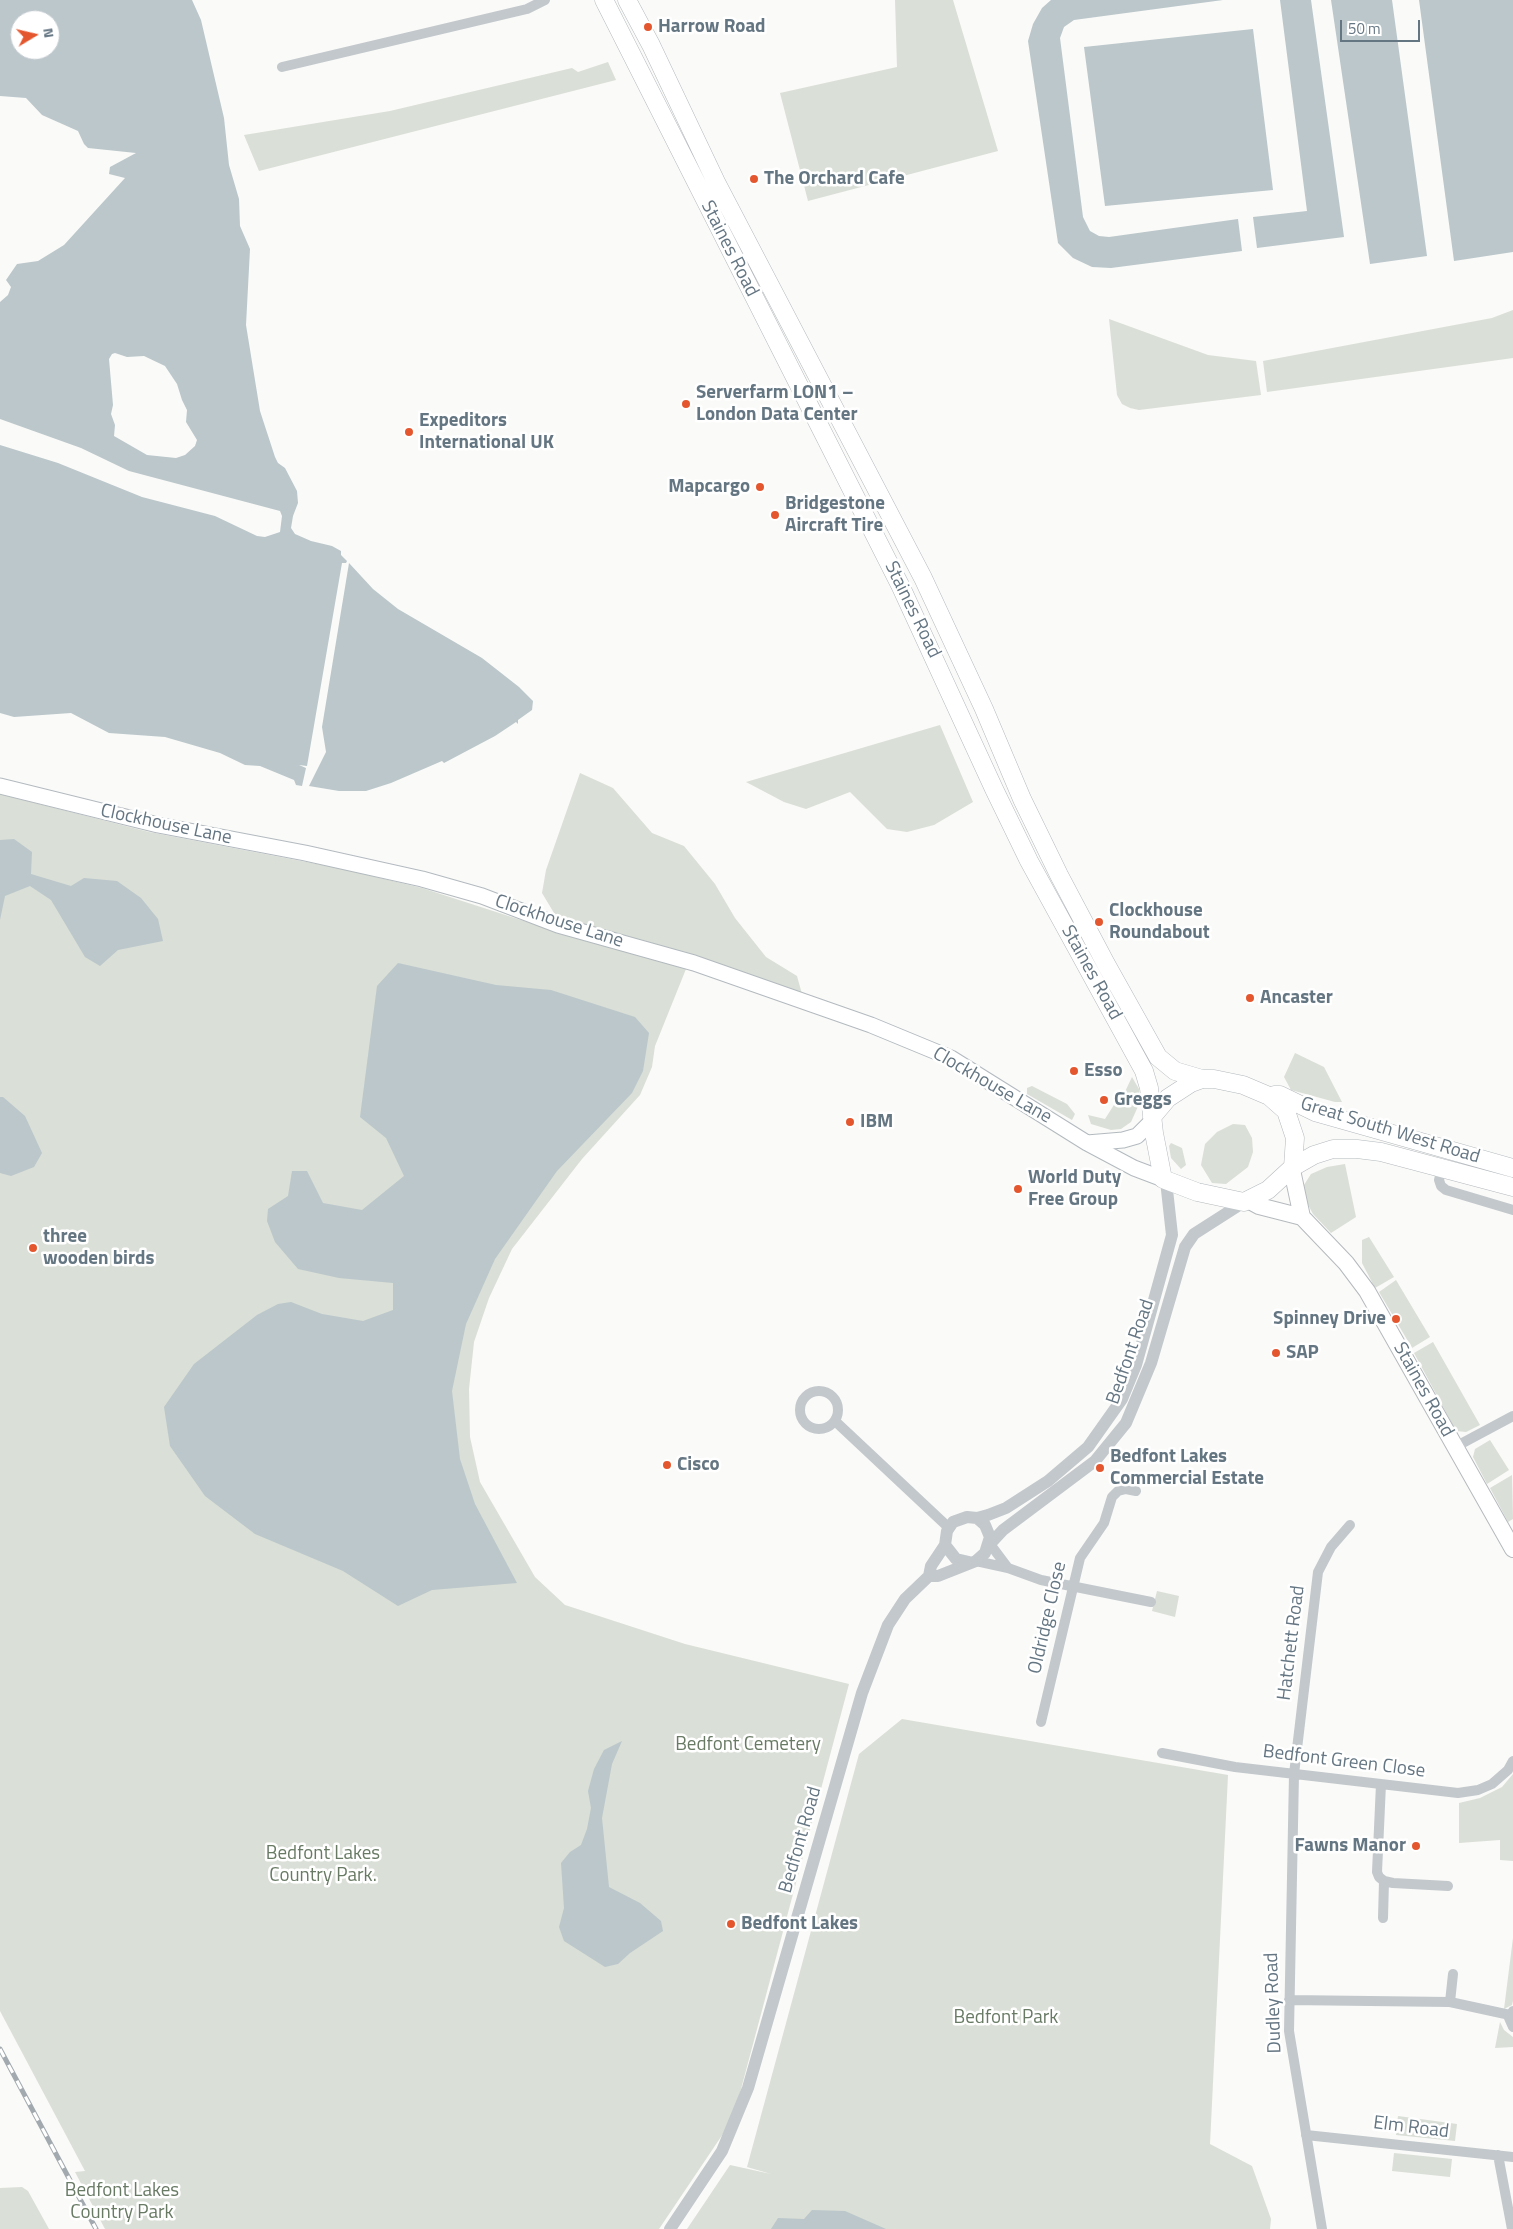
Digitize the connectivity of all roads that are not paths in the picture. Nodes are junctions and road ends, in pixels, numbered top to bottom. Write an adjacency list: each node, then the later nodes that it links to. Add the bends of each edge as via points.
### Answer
1 (545, 0): 4 (street, via 527,9)
2 (604, 0): 8 (highway, Staines Road, via 901,587 1030,861 1144,1071)
3 (626, 0): 6 (highway, Staines Road, via 717,184 923,578 1022,799 1102,956 1158,1057 1175,1071)
4 (282, 67)
5 (0, 786): 9 (main road, Clockhouse Lane, via 158,825 422,879 482,896 558,925 694,963 871,1025 951,1058)
6 (1202, 1080): 7 (highway, via 1228,1081); 8 (highway, via 1175,1093)
7 (1269, 1096): 11 (highway, Great South West Road, via 1280,1095 1315,1112); 12 (highway, via 1290,1119 1295,1138)
8 (1152, 1119): 9 (main road, via 1137,1136); 13 (highway)
9 (1087, 1143): 13 (main road, Clockhouse Lane)
10 (1442, 1167): 12 (highway, Great South West Road, via 1357,1148 1324,1152); 14 (highway, Great South West Road); 16 (street, via 1440,1186 1446,1190)
11 (1513, 1168)
12 (1293, 1169): 15 (highway, via 1268,1190); 17 (main road)
13 (1164, 1180): 15 (highway, via 1208,1195); 22 (street, Bedfont Road, via 1172,1235 1136,1365 1122,1399 1088,1447 1048,1481 1006,1508)
14 (1513, 1187)
15 (1246, 1201): 17 (main road); 25 (street, Bedfont Road, via 1194,1234 1185,1247 1150,1363 1126,1423 1095,1461 1003,1530)
16 (1513, 1210)
17 (1302, 1217): 20 (main road, Staines Road, via 1346,1263 1367,1291)
18 (1513, 1416): 20 (street)
19 (835, 1421): 24 (street)
20 (1455, 1447): 27 (main road, Staines Road)
21 (1136, 1491): 31 (street, Oldridge Close, via 1118,1491 1112,1497 1104,1523 1080,1558)
22 (977, 1518): 24 (street, Bedfont Road, via 960,1518); 25 (street, via 988,1531)
23 (1350, 1525): 36 (street, Hatchett Road, via 1331,1547 1318,1572)
24 (948, 1527): 26 (street, Bedfont Road)
25 (990, 1544): 28 (street, Bedfont Road, via 985,1554); 29 (street)
26 (945, 1545): 28 (street, via 956,1559); 30 (street, Bedfont Road, via 931,1566)
27 (1513, 1549)
28 (973, 1562): 29 (street); 30 (street, Bedfont Road, via 938,1576)
29 (1008, 1568): 31 (street, via 1041,1580)
30 (929, 1576): 49 (street, Bedfont Road, via 896,1610 862,1693 734,2127 722,2151)
31 (1073, 1585): 32 (street); 33 (street, Oldridge Close)
32 (1151, 1602)
33 (1041, 1722)
34 (1162, 1752): 36 (street, Bedfont Green Close, via 1235,1767)
35 (1513, 1761): 37 (street, Bedfont Green Close, via 1492,1784 1478,1790 1458,1793)
36 (1294, 1774): 37 (street, Bedfont Green Close); 42 (street, Dudley Road)
37 (1381, 1784): 38 (street, via 1376,1872)
38 (1384, 1881): 39 (street); 40 (street)
39 (1448, 1886)
40 (1383, 1918)
41 (1453, 1974): 43 (street)
42 (1289, 2000): 43 (street); 46 (street, Dudley Road, via 1289,2030)
43 (1450, 2002): 44 (street)
44 (1511, 2013): 45 (street, via 1509,2021)
45 (1513, 2027)
46 (1306, 2135): 47 (street, Elm Road); 50 (street, Dudley Road)
47 (1498, 2155): 48 (street, Elm Road); 51 (street)
48 (1513, 2157)
49 (670, 2229)
50 (1322, 2229)
51 (1512, 2229)

